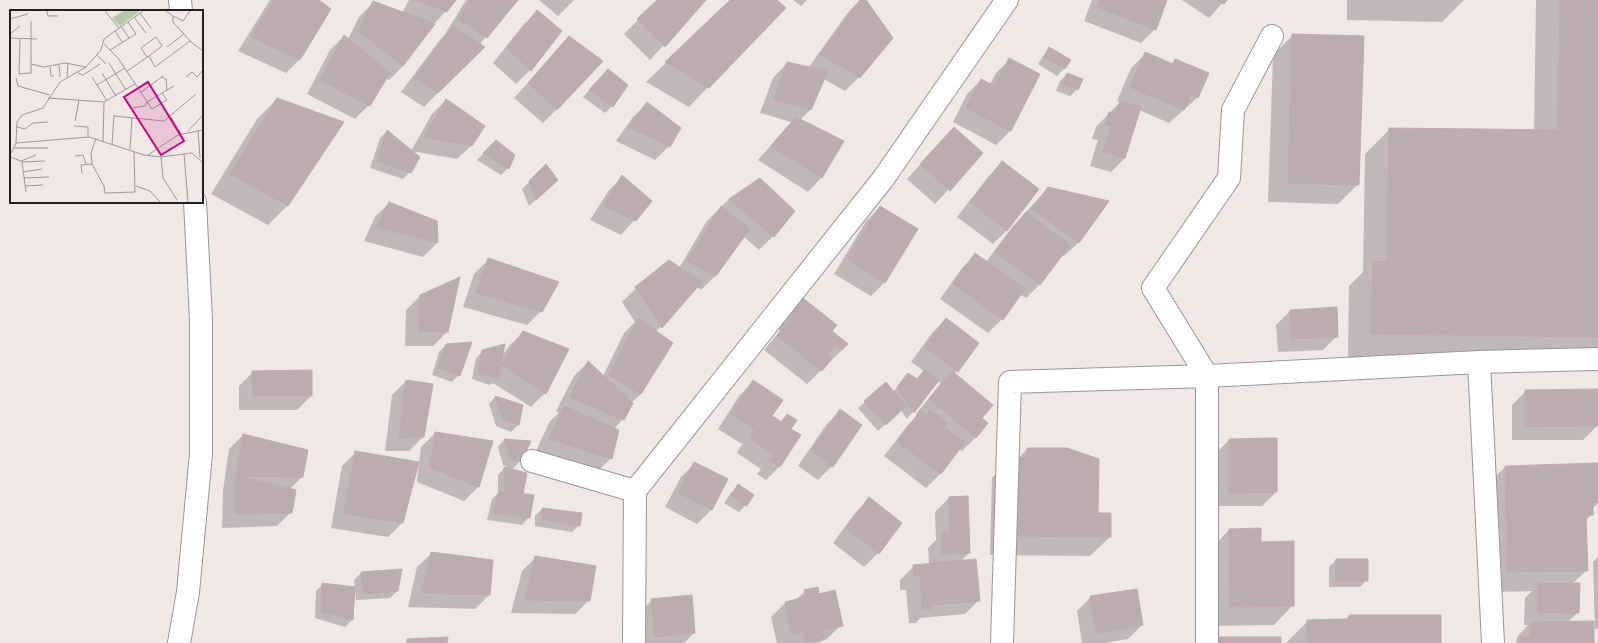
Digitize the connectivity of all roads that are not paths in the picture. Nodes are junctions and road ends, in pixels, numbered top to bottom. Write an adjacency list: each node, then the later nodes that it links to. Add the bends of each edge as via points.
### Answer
1 (180, 0): 3 (street)
2 (1007, 0): 10 (street, via 883,179)
3 (181, 10)
4 (1272, 36): 8 (street, via 1233,110 1229,178 1153,288)
5 (194, 203): 11 (street, via 201,320 201,454 188,592)
6 (1598, 359): 7 (street)
7 (1479, 362): 8 (street); 15 (street)
8 (1207, 376): 13 (street, via 1010,382); 14 (street)
9 (532, 461): 10 (street)
10 (635, 491): 12 (street)
11 (179, 643)
12 (634, 643)
13 (1002, 643)
14 (1207, 643)
15 (1493, 643)

